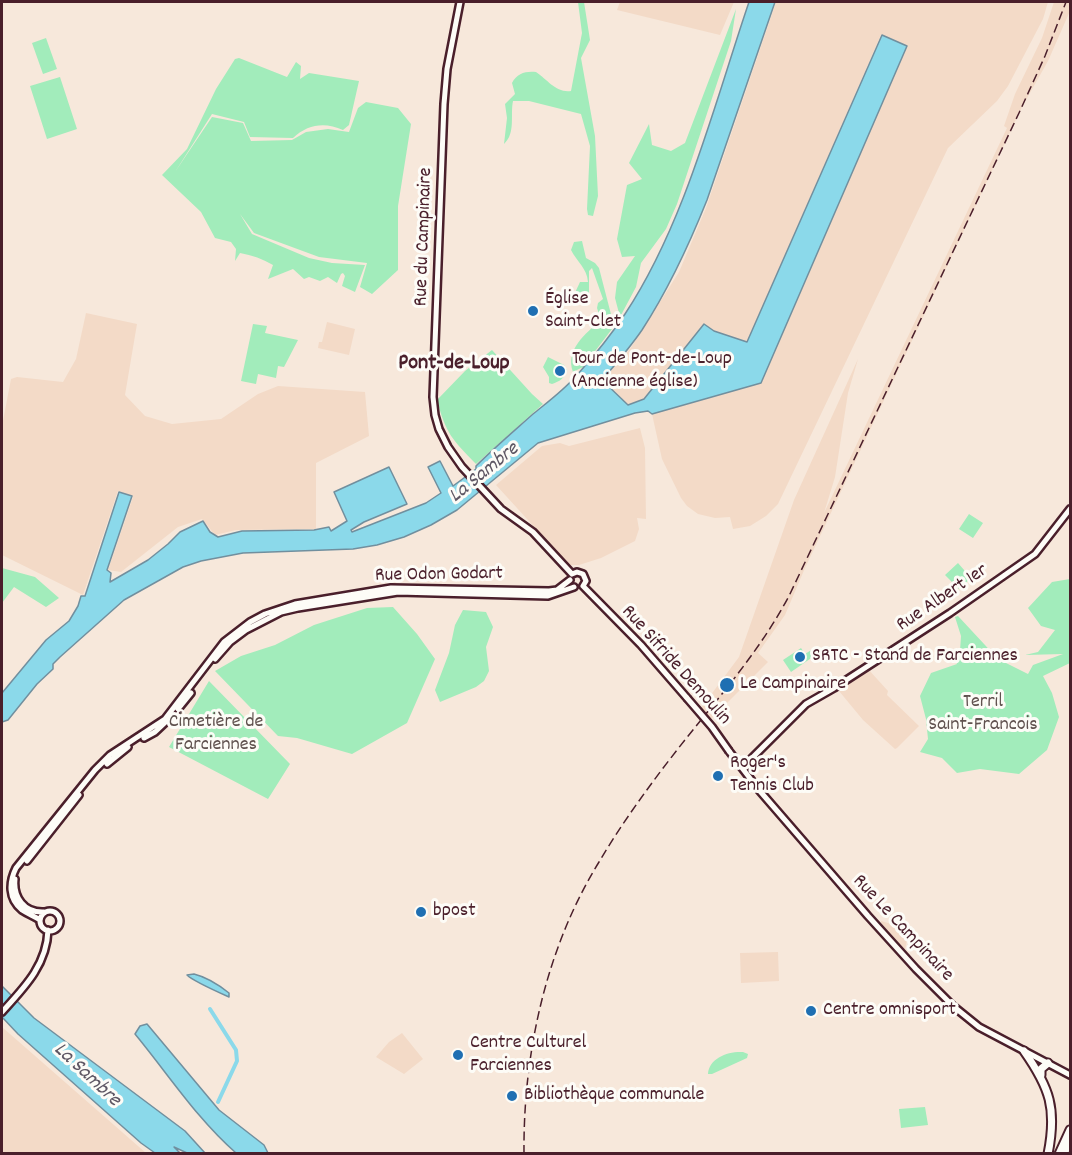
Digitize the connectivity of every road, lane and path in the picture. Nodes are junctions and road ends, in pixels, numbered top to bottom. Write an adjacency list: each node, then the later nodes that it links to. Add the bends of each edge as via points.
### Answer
1 (460, 2): 2 (main road, Rue du Campinaire, via 444,104 433,396 439,429 448,447)
2 (486, 493): 4 (main road, Rue Sifride Demoulin, via 533,532)
3 (1071, 508): 7 (main road, Rue Albert 1er, via 1035,554 950,614 806,704)
4 (571, 577): 5 (main road, Rue Sifride Demoulin, via 577,572 583,574); 6 (main road, Rue Sifride Demoulin); 9 (main road, Rue Odon Godart, via 557,590 549,591 391,588 295,604 250,622 224,642 165,719 110,755 95,770 16,868 13,898 20,908)
5 (583, 586): 6 (main road); 7 (main road, Rue Sifride Demoulin, bridge, via 641,645)
6 (574, 587): 8 (main road, Rue Odon Godart, via 548,596 384,593 281,612 246,630 216,657 167,722 97,772 19,871 15,880 18,900 34,912)
7 (742, 768): 12 (main road, Rue Le Campinaire, via 916,969 974,1023)
8 (44, 912): 9 (main road); 10 (main road, via 53,911 60,920 57,928)
9 (40, 920): 10 (main road)
10 (48, 930): 11 (main road, via 43,959)
11 (2, 1012)
12 (1024, 1051): 13 (main road, Rue Le Campinaire); 15 (highway)
13 (1048, 1063): 14 (main road, Rue Le Campinaire); 15 (highway, via 1041,1069)
14 (1071, 1075)
15 (1041, 1078): 18 (highway, via 1050,1101 1053,1126)
16 (1071, 1130): 19 (highway)
17 (1071, 1140): 20 (highway)
18 (1048, 1154)
19 (1059, 1154)
20 (1064, 1154)

